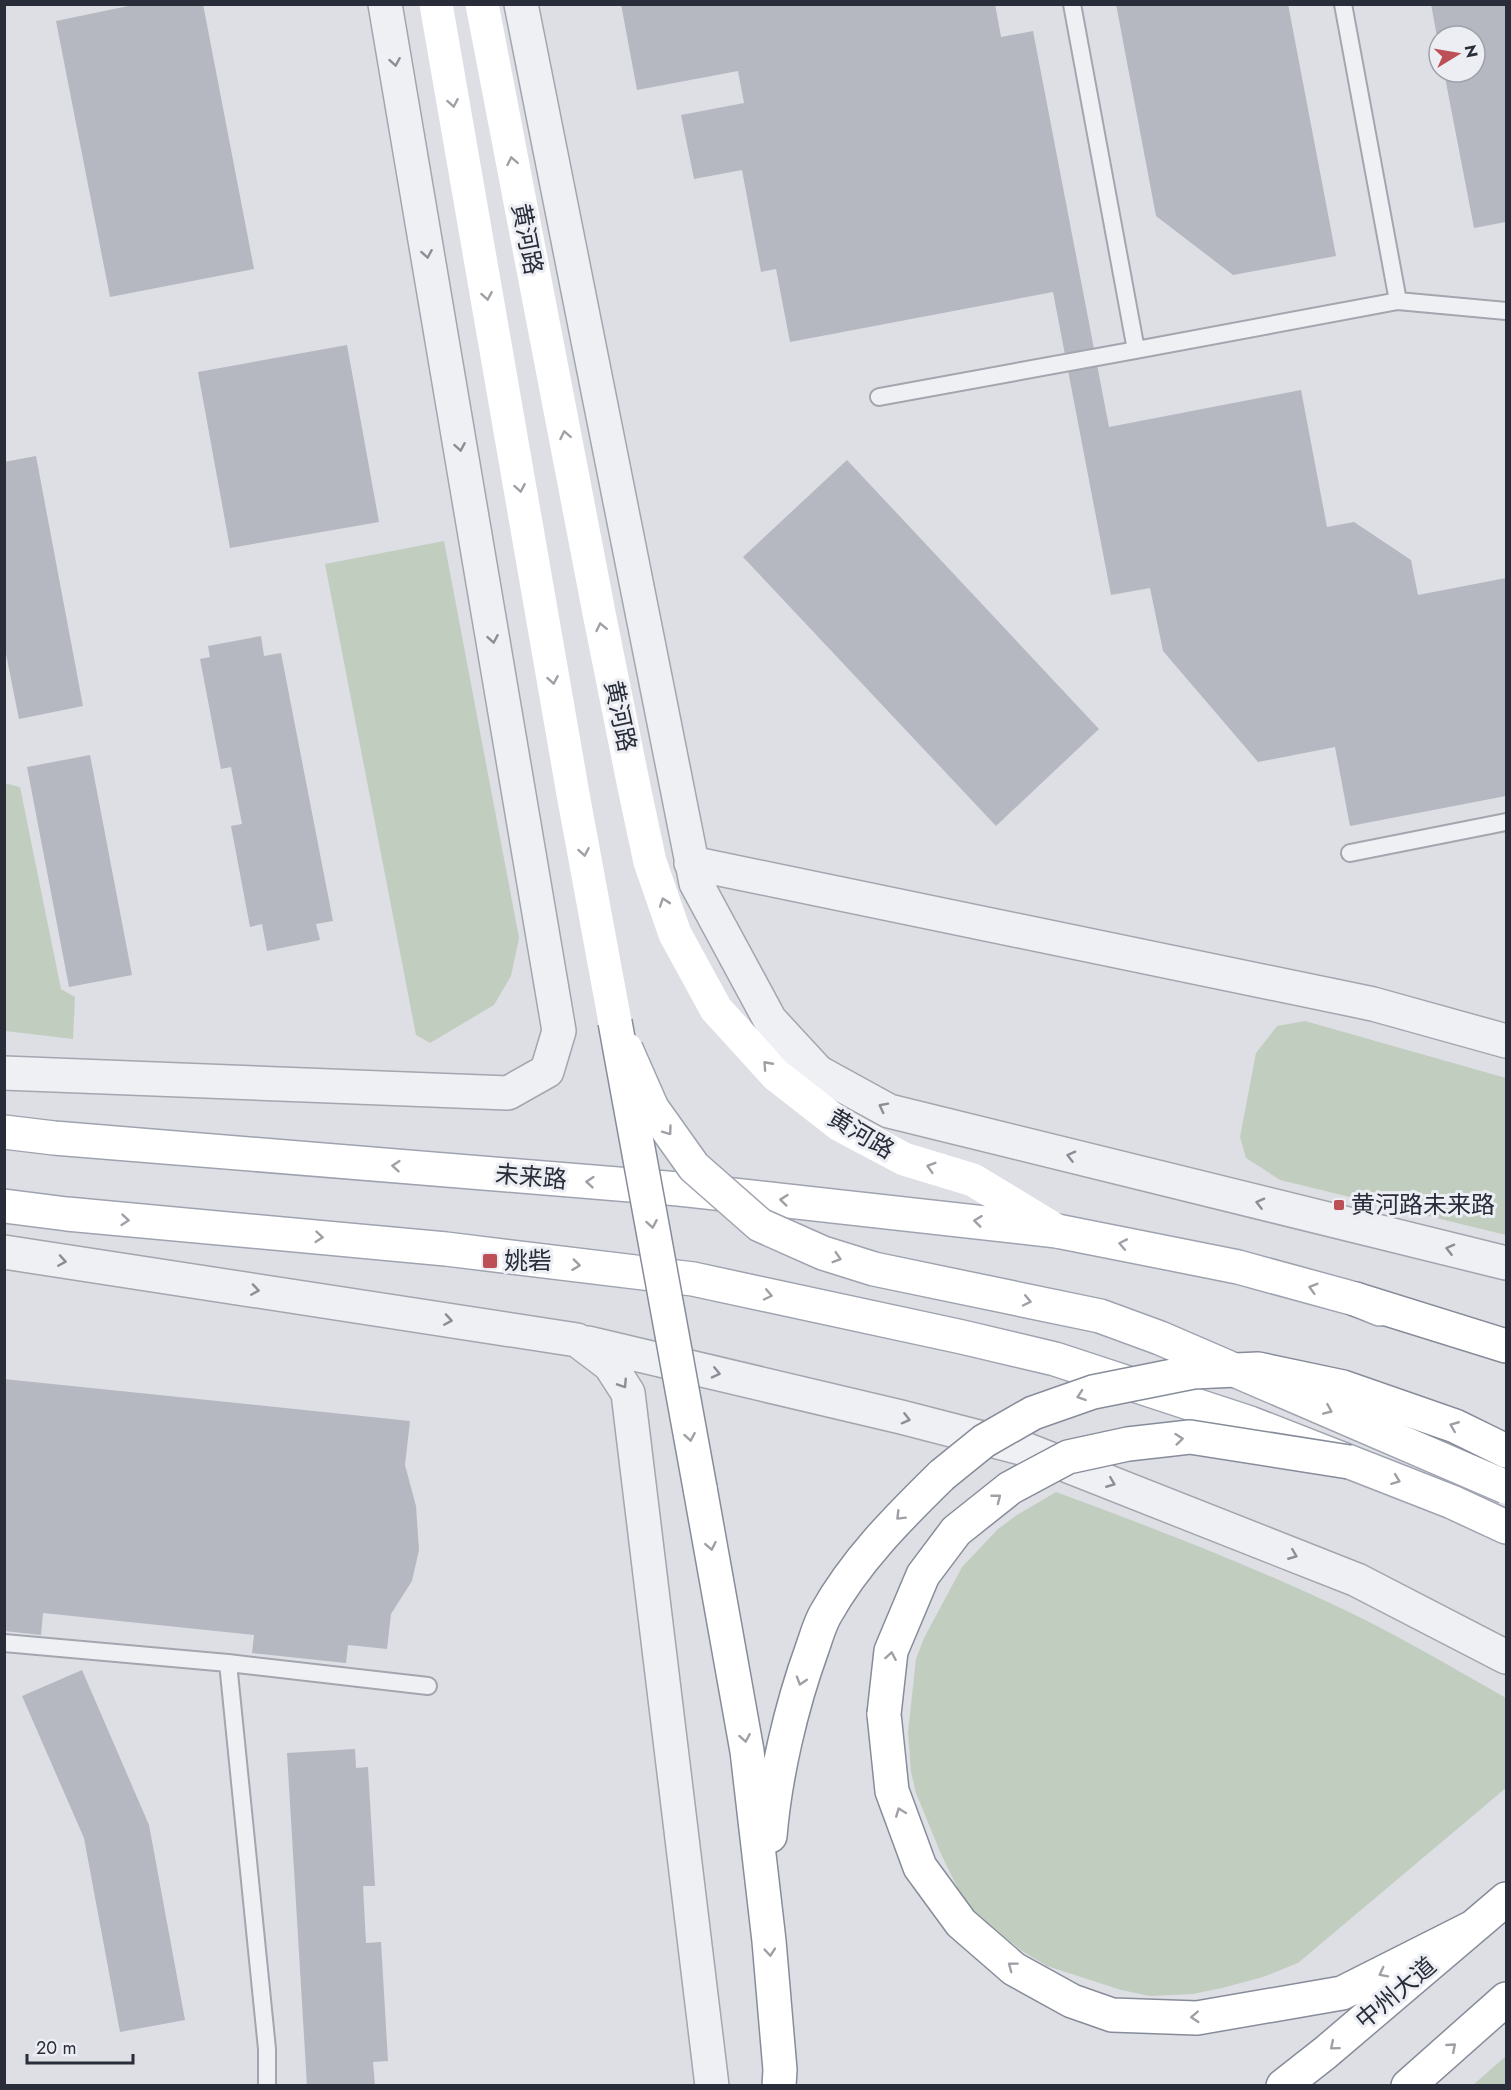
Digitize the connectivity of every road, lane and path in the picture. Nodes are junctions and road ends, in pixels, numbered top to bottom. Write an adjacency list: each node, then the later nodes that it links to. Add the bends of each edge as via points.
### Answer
1 (385, 4): 16 (street, one-way to 16, via 559,1030 547,1071 508,1092)
2 (436, 4): 14 (main road, 黄河路, one-way to 14)
3 (482, 4): 19 (main road, 黄河路, one-way to 3, via 973,1180 904,1159 840,1125 776,1075 716,1009 675,934 650,862 634,787)
4 (521, 4): 13 (street)
5 (1072, 4): 9 (lane)
6 (1343, 4): 7 (lane)
7 (1398, 301): 8 (lane); 9 (lane)
8 (1506, 311)
9 (1136, 350): 10 (lane)
10 (879, 397)
11 (1506, 822): 12 (lane)
12 (1350, 853)
13 (692, 863): 15 (street, via 1373,1004); 21 (street, one-way to 13, via 889,1111 818,1072 770,1020 696,883)
14 (615, 1022): 28 (main road, one-way to 28, bridge, via 652,1108 694,1167 760,1225 823,1253 874,1269 1101,1316); 35 (main road, one-way to 35, bridge, via 747,1751)
15 (1506, 1041)
16 (4, 1073)
17 (4, 1132): 19 (main road, 未来路, one-way to 17, via 679,1189)
18 (4, 1206): 27 (main road, one-way to 27, bridge, via 446,1249 693,1279 1055,1359 1250,1423)
19 (1057, 1231): 22 (main road, 未来路, one-way to 19, via 1238,1267)
20 (4, 1252): 23 (street, one-way to 23)
21 (1506, 1263)
22 (1355, 1299): 24 (main road); 25 (main road)
23 (577, 1340): 31 (street, one-way to 31, via 1025,1449 1357,1580); 39 (street, one-way to 39, via 610,1365 628,1393)
24 (1506, 1346)
25 (1506, 1357)
26 (1506, 1451): 35 (main road, one-way to 35, bridge, via 1455,1426 1343,1387 1258,1369 1193,1372 1093,1392 1033,1413 984,1441 942,1475 888,1528 855,1568 824,1617 800,1682 773,1802)
27 (1349, 1462): 29 (main road, one-way to 29); 36 (main road, one-way to 27, bridge, via 1342,1993 1197,2018 1112,2015 1072,2001 1014,1969 961,1923 920,1866 892,1791 884,1714 891,1650 923,1575 956,1531 1010,1488 1068,1457 1128,1443 1190,1437)
28 (1506, 1487)
29 (1506, 1527)
30 (4, 1643): 32 (lane)
31 (1506, 1657)
32 (228, 1663): 33 (lane); 38 (lane, via 267,2049)
33 (428, 1686)
34 (1506, 1899): 36 (main road, 中州大道)
35 (764, 1901): 40 (main road, one-way to 40)
36 (1473, 1927): 41 (main road, 中州大道, one-way to 41)
37 (1506, 1999): 42 (main road, one-way to 37)
38 (267, 2085)
39 (712, 2085)
40 (779, 2085)
41 (1283, 2085)
42 (1408, 2085)

